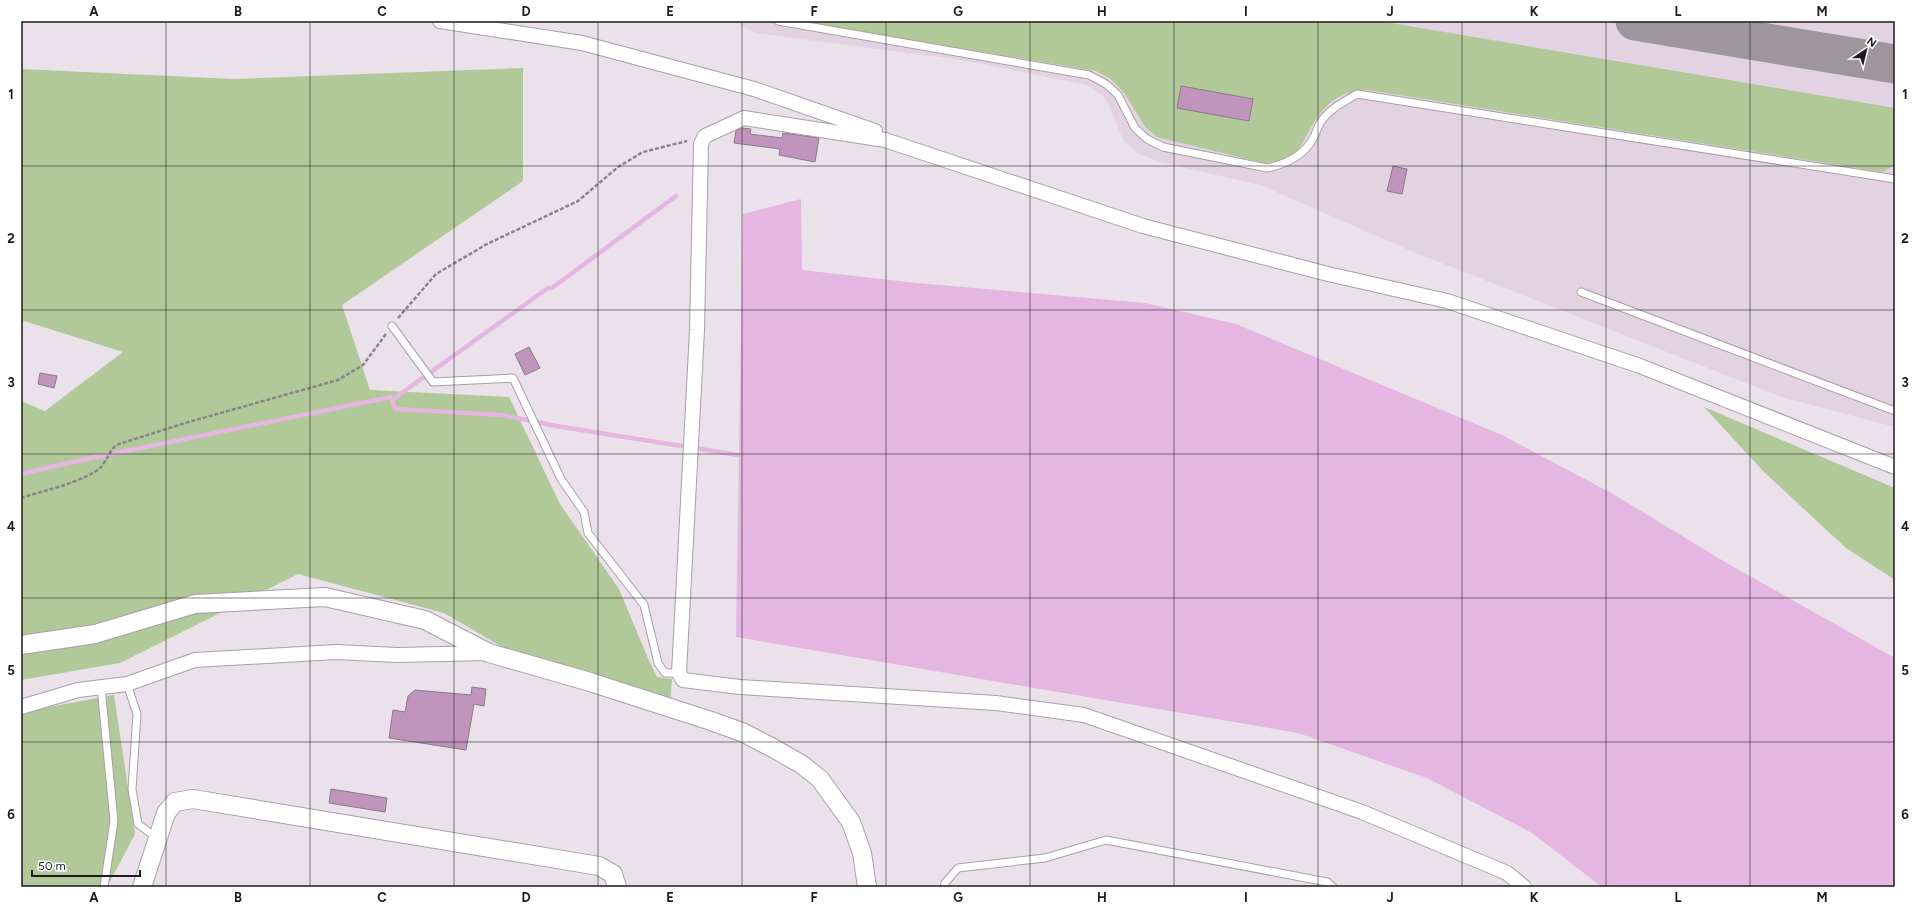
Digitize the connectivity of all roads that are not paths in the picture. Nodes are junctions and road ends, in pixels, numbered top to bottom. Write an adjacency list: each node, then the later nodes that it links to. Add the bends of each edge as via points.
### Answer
1 (440, 21): 4 (street, via 582,43 754,89)
2 (778, 21): 3 (lane, via 1089,75 1118,94 1135,128 1147,139 1163,147 1267,168 1282,165 1300,156 1333,108 1357,94)
3 (1895, 179)
4 (1143, 226): 8 (street, via 1328,274 1447,301 1640,366); 11 (street, via 885,140 744,118 705,136 701,144 697,330)
5 (1581, 292): 7 (lane)
6 (392, 326): 11 (lane, via 433,382 513,378 561,479 584,512 588,533 644,605 658,663 665,673)
7 (1895, 411)
8 (1895, 467)
9 (21, 645): 10 (street, via 95,634 194,604 325,597 425,620)
10 (489, 653): 12 (street, via 397,655 336,652 195,660); 19 (street, via 590,682 742,732 801,764 820,779 851,822 862,853)
11 (679, 673): 22 (street, via 683,680 740,687 996,703 1084,715 1362,812 1506,873)
12 (127, 684): 13 (street); 15 (lane, via 137,714 132,789 138,824)
13 (101, 687): 14 (street, via 78,690); 16 (lane, via 114,821)
14 (21, 707)
15 (158, 839): 17 (street); 18 (street, via 166,813 175,802 193,799 599,866 613,874)
16 (104, 887)
17 (142, 887)
18 (617, 887)
19 (867, 887)
20 (944, 887): 21 (lane, via 945,882 958,868 1046,858 1106,840 1327,882)
21 (1333, 887)
22 (1524, 887)

